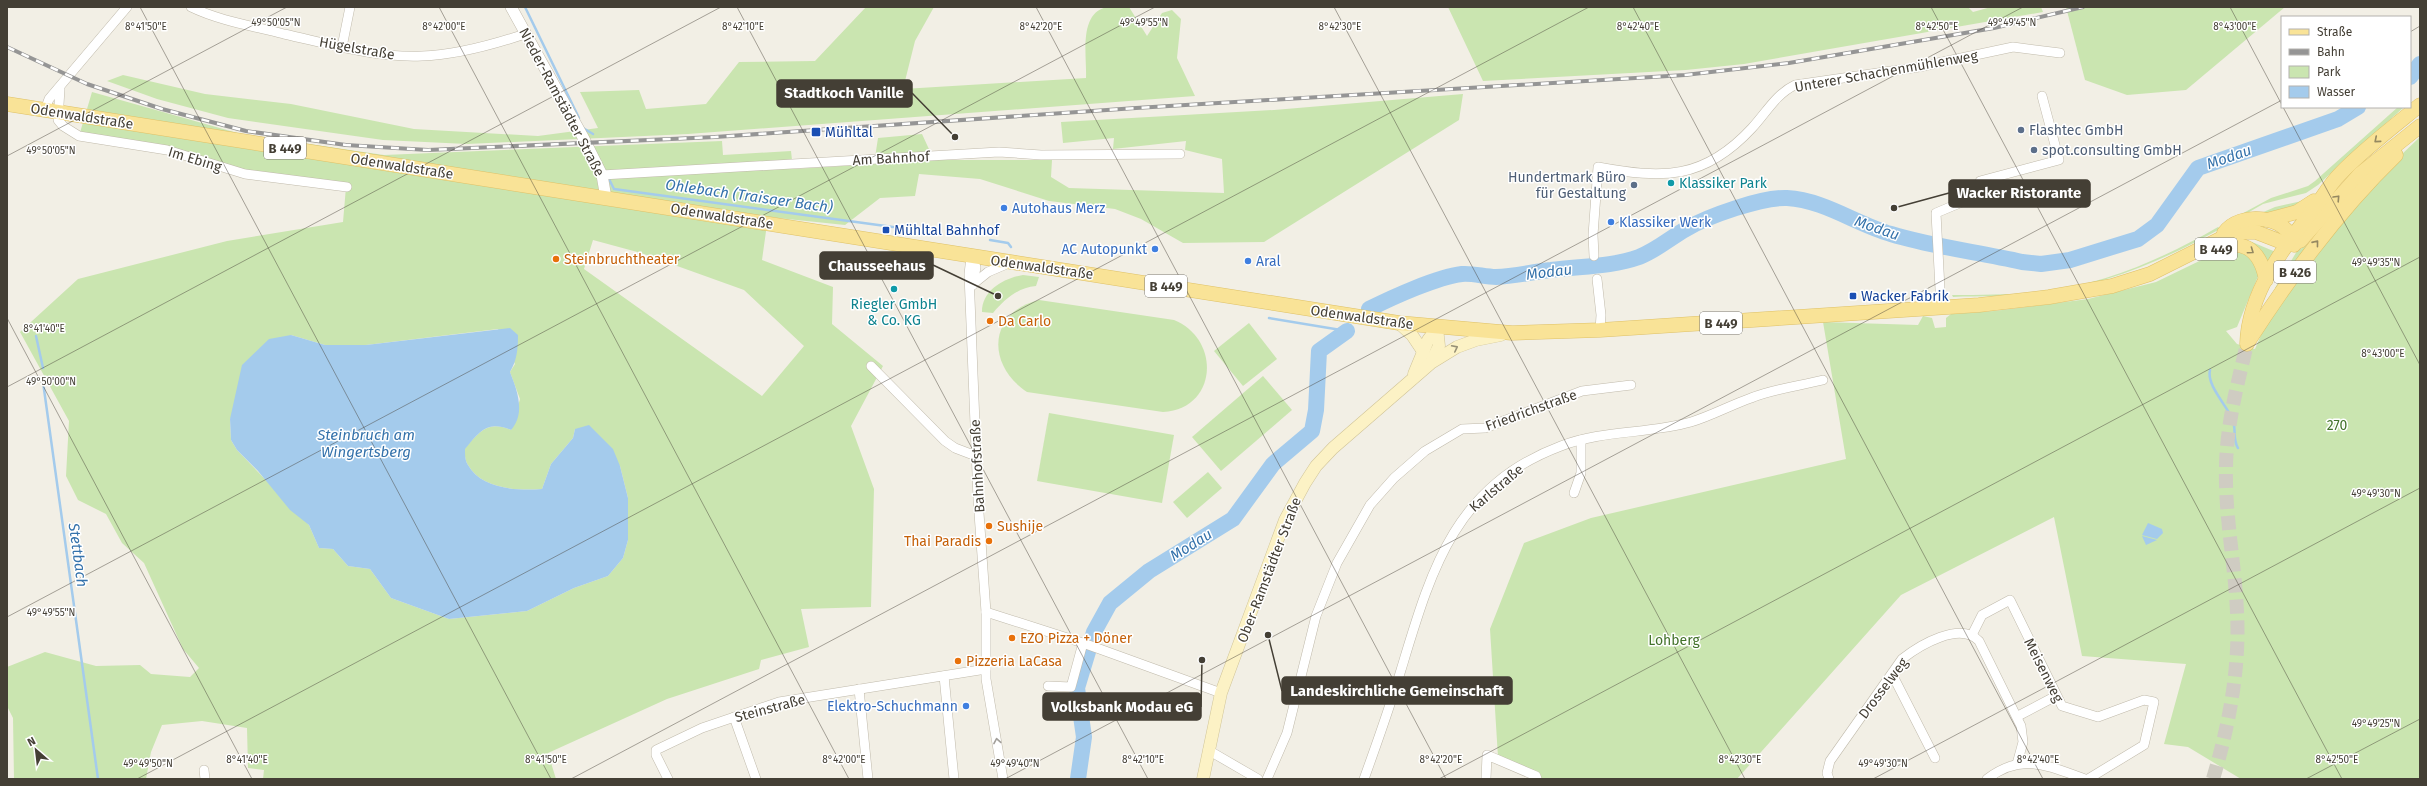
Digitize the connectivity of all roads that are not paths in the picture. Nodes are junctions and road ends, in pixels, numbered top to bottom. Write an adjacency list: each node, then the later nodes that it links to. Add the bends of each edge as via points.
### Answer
1 (128, 7): 11 (street, via 49,99)
2 (191, 7): 6 (street, Hügelstraße, via 238,23)
3 (350, 7): 6 (street)
4 (511, 7): 5 (street, Nieder-Ramstädter Straße)
5 (525, 34): 6 (street, Hügelstraße, via 476,49 422,56 388,55); 15 (street, Nieder-Ramstädter Straße, via 577,124)
6 (342, 47)
7 (2060, 53): 22 (street, Unterer Schachenmühlenweg, via 2013,47 1919,67 1795,85 1775,100 1742,138 1705,164 1685,172 1640,175 1598,167)
8 (2042, 96): 30 (street, via 2059,160 1980,181 1974,197 1936,213)
9 (7, 104): 11 (main road, Odenwaldstraße / B 449)
10 (2420, 105): 17 (main road, B 426, one-way to 17, via 2356,159)
11 (51, 111): 16 (street, Im Ebing, via 62,125 79,136 167,150 245,174); 18 (main road, Odenwaldstraße / B 449)
12 (2420, 126): 13 (main road, B 426)
13 (2406, 138): 20 (main road, B 426, one-way to 13, via 2360,174); 35 (main road, B 426, one-way to 13, via 2297,268 2349,204 2396,154)
14 (1180, 154): 15 (street, Am Bahnhof, via 1041,155 999,152)
15 (602, 175): 18 (street, Nieder-Ramstädter Straße)
16 (346, 187)
17 (2326, 191): 19 (main road, B 449, via 2296,212); 20 (main road, B 426)
18 (606, 198): 23 (main road, Odenwaldstraße / B 449)
19 (2267, 220): 20 (main road, via 2282,226); 21 (main road, B 449, via 2238,222 2228,227)
20 (2294, 240): 21 (main road, B 449, via 2248,231 2234,232); 27 (main road, B 426); 35 (main road, B 426, via 2293,248 2270,291)
21 (2218, 241): 25 (main road, B 449)
22 (1594, 256)
23 (971, 257): 24 (main road, Odenwaldstraße / B 449); 28 (street, Bahnhofstraße, via 976,267); 29 (street, Bahnhofstraße)
24 (1009, 263): 28 (street, via 988,272); 31 (main road, Odenwaldstraße / B 449)
25 (2150, 274): 27 (main road, B 449, one-way to 27, via 2179,269 2218,249 2234,245 2248,248 2257,254); 30 (main road, B 449, via 2091,291)
26 (1597, 278): 33 (street)
27 (2266, 280): 35 (main road, B 426, via 2250,317)
28 (973, 284): 29 (street, Bahnhofstraße)
29 (970, 296): 41 (street, Bahnhofstraße)
30 (1941, 308): 33 (main road, B 449)
31 (1399, 323): 32 (main road, Odenwaldstraße / B 449); 36 (main road, via 1412,335)
32 (1437, 328): 34 (main road, B 449); 36 (main road, Ober-Ramstädter Straße, via 1439,346)
33 (1600, 330): 34 (main road, B 449)
34 (1512, 333): 36 (main road, one-way to 34, via 1466,343)
35 (2247, 344)
36 (1427, 358): 51 (main road, Ober-Ramstädter Straße, via 1412,379 1333,448 1316,466 1305,483 1285,520)
37 (871, 366): 41 (street, via 945,441)
38 (1823, 380): 40 (street, Karlstraße, via 1752,397 1691,422)
39 (1631, 385): 65 (street, Friedrichstraße, via 1582,391 1485,428 1462,429 1425,451 1394,478 1370,505 1337,563 1316,616 1287,733)
40 (1581, 440): 42 (street, via 1581,473); 66 (street, Karlstraße, via 1528,461 1489,490 1466,513 1441,554 1421,603)
41 (976, 456): 43 (street, Bahnhofstraße)
42 (1574, 492)
43 (986, 612): 45 (street); 46 (street, Bahnhofstraße)
44 (1972, 635): 47 (street, Drosselweg, via 1954,634 1910,653 1902,659); 52 (street, Meisenweg, via 1982,615 2010,600); 53 (street, via 1979,641)
45 (1082, 643): 49 (street, via 1071,687); 51 (street)
46 (986, 669): 48 (street, Steinstraße); 62 (street, Bahnhofstraße, one-way to 46)
47 (1892, 674): 56 (street); 69 (street, Drosselweg, via 1830,761 1827,773)
48 (944, 676): 50 (street, Steinstraße); 61 (street)
49 (1048, 686)
50 (859, 689): 54 (street, Steinstraße, via 779,702); 60 (street)
51 (1221, 693): 55 (main road, Ober-Ramstädter Straße)
52 (2056, 696): 53 (street); 72 (street, Meisenweg, via 2062,706 2098,716 2144,700 2154,702 2144,744)
53 (2018, 716): 57 (street, via 2023,742)
54 (734, 717): 58 (street, Steinstraße, via 702,728 656,750); 59 (street)
55 (1208, 750): 63 (main road, Ober-Ramstädter Straße); 64 (street)
56 (1935, 758)
57 (2017, 764): 70 (street); 71 (street, via 2036,763)
58 (668, 779)
59 (756, 779)
60 (868, 779)
61 (954, 779)
62 (1003, 779)
63 (1203, 779)
64 (1258, 779)
65 (1267, 779)
66 (1364, 779)
67 (1486, 779): 68 (street, via 1487,755 1511,764 1536,776)
68 (1537, 779)
69 (1829, 779)
70 (1988, 779)
71 (2085, 779)
72 (2088, 779)

